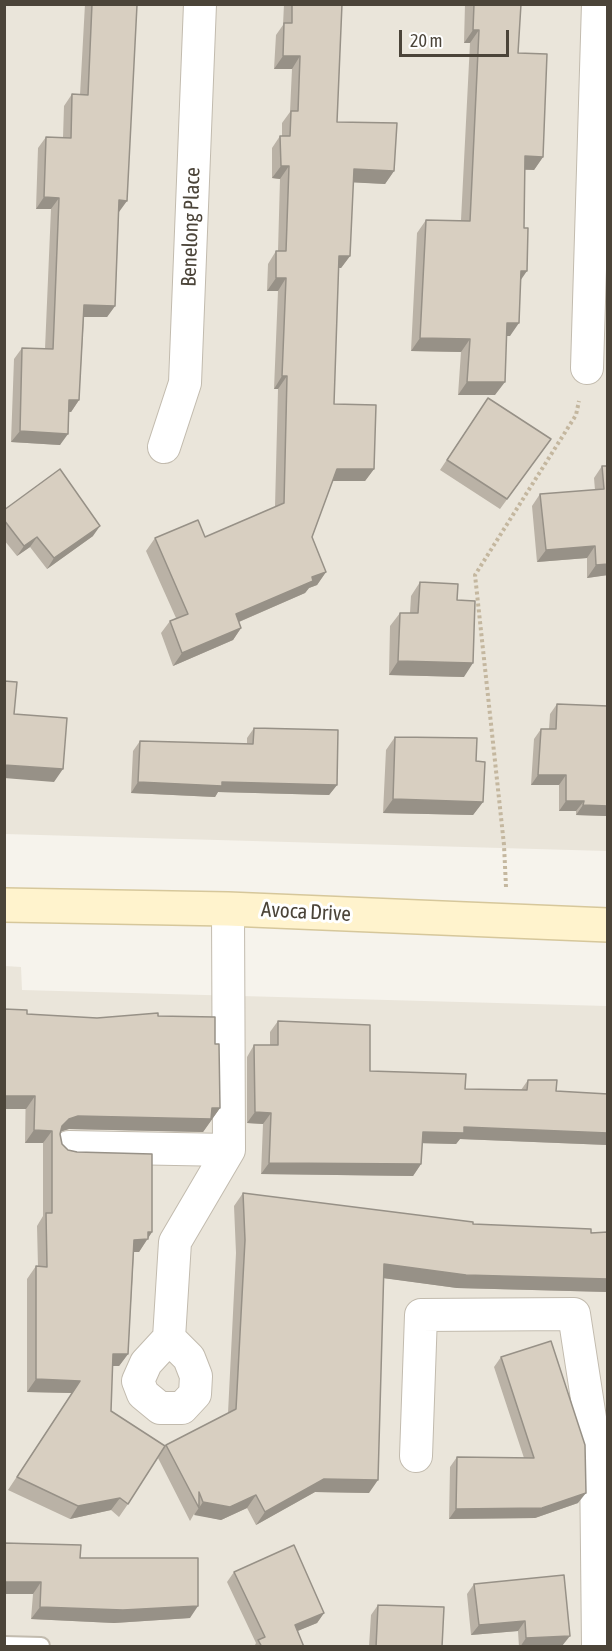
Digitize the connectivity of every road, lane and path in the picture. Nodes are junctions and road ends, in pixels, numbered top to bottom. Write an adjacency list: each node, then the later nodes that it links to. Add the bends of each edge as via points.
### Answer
1 (200, 4): 4 (street, Benelong Place, via 184,383)
2 (598, 4): 3 (street)
3 (587, 368): 5 (path, via 576,415 475,575)
4 (164, 447)
5 (504, 845)
6 (4, 905): 7 (main road, Avoca Drive)
7 (228, 909): 8 (main road, Avoca Drive); 10 (street)
8 (608, 925)
9 (69, 1147): 10 (street)
10 (229, 1150): 11 (street, via 175,1242)
11 (169, 1338)
12 (416, 1456): 15 (street, via 421,1315 574,1314 596,1457)
13 (4, 1645): 14 (lane)
14 (41, 1647)
15 (598, 1647)

